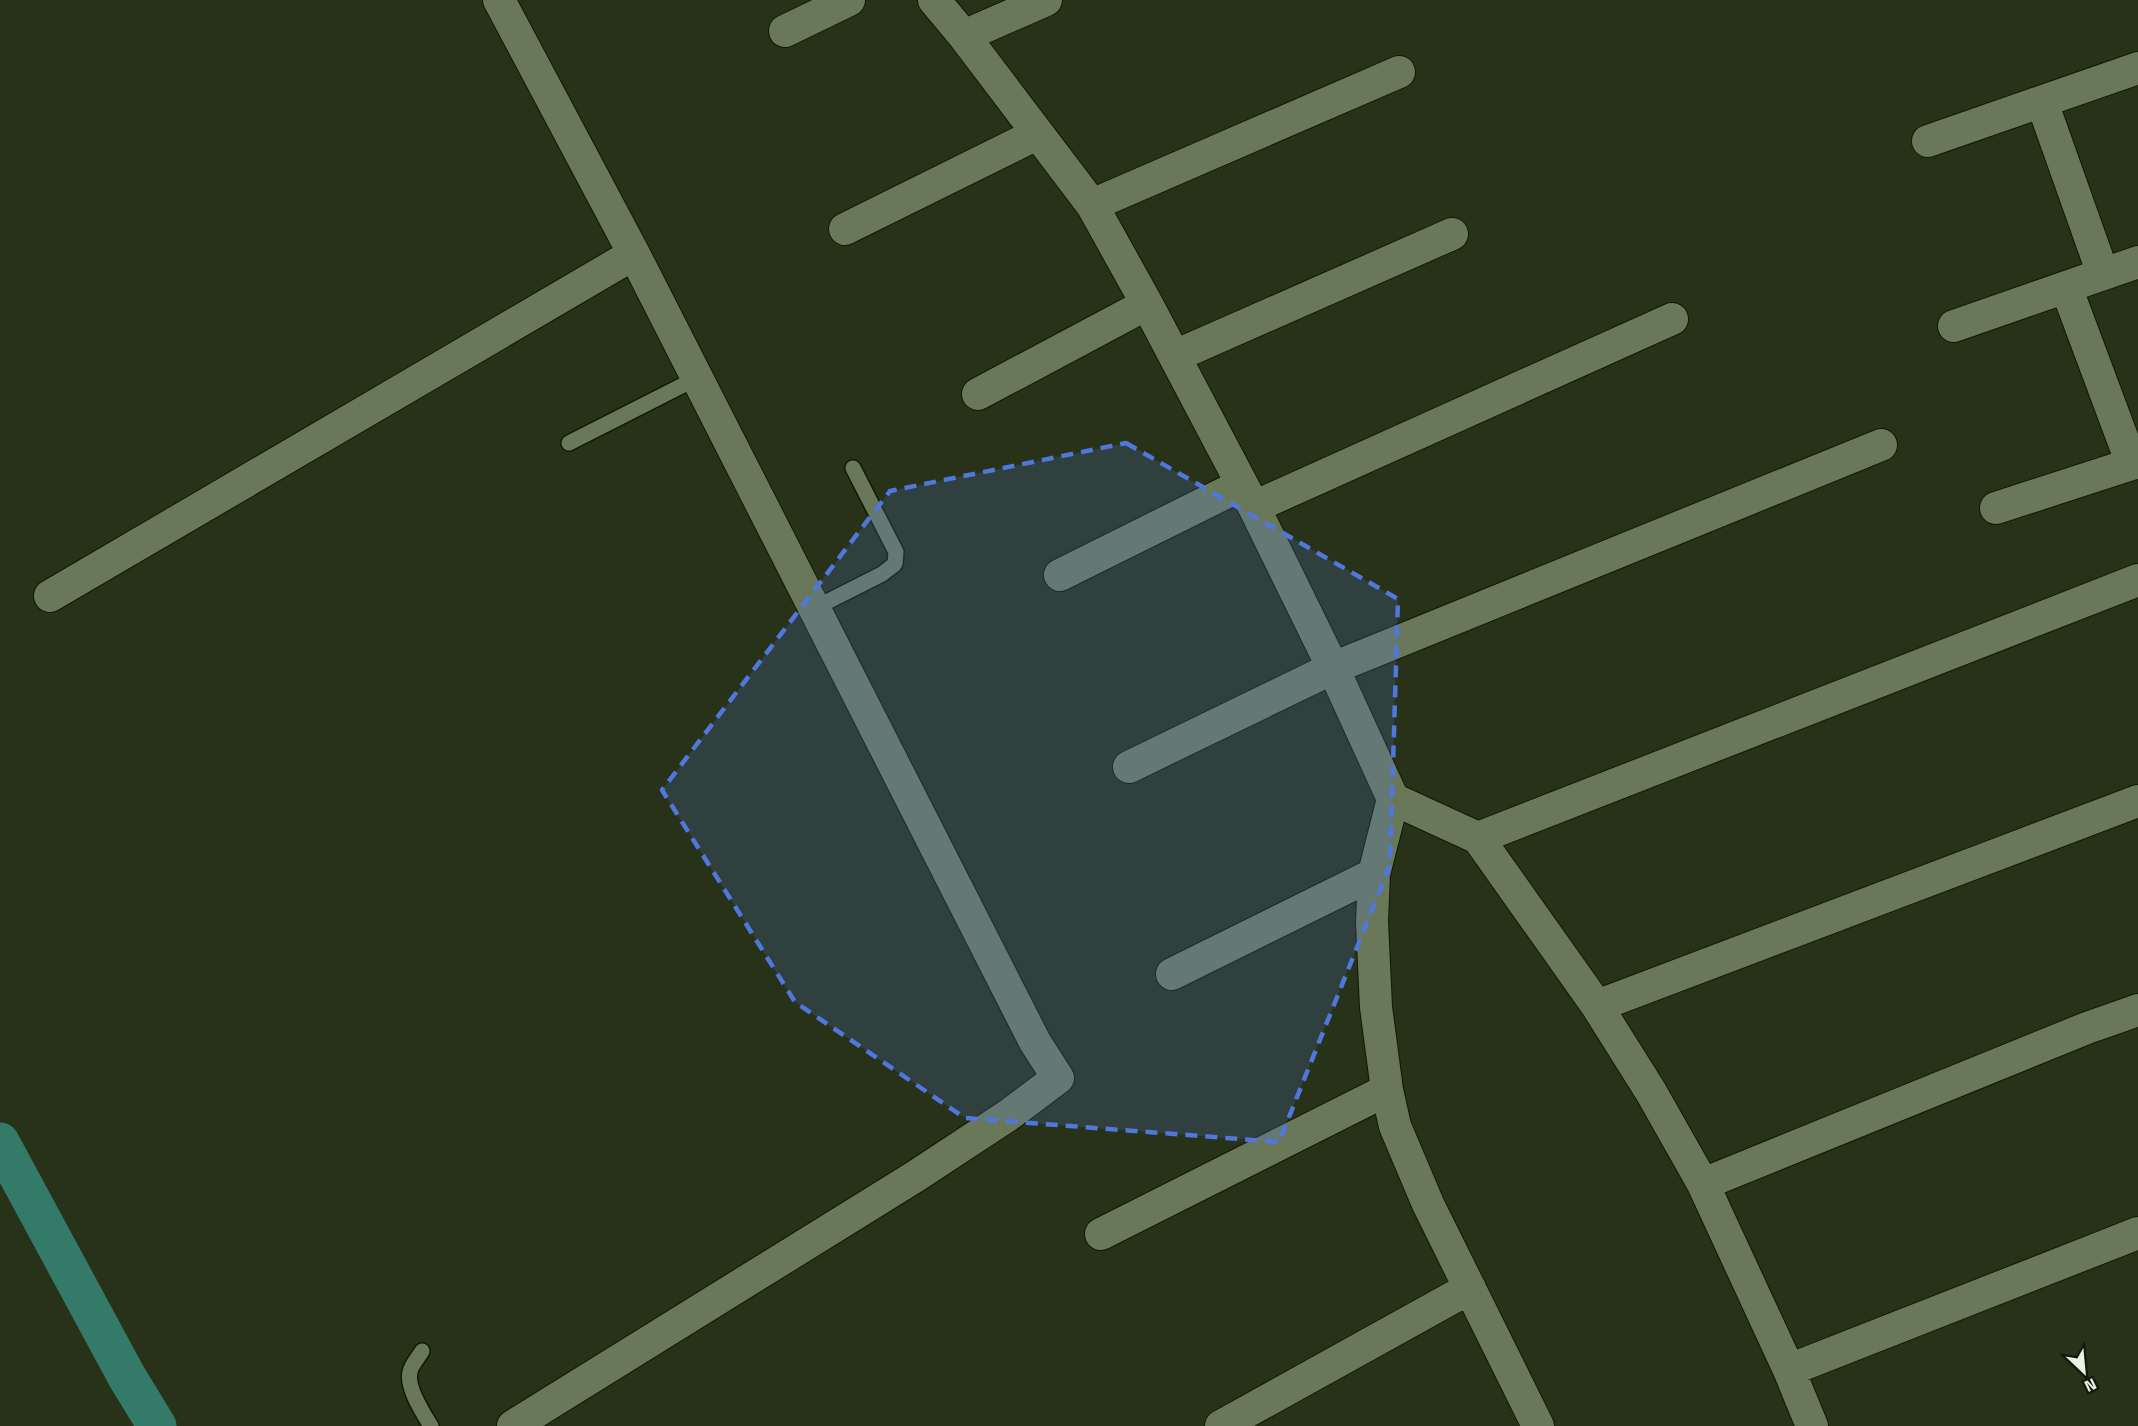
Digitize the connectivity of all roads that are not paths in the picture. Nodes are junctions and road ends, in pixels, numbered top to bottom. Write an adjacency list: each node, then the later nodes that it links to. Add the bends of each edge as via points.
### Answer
1 (499, 0): 15 (street)
2 (849, 0): 5 (street)
3 (934, 0): 6 (street)
4 (1046, 0): 6 (street)
5 (785, 31)
6 (964, 36): 10 (street)
7 (2138, 68): 9 (street)
8 (1399, 72): 12 (street)
9 (2042, 102): 11 (street); 17 (street)
10 (1037, 134): 12 (street); 13 (street)
11 (1928, 141)
12 (1092, 205): 19 (street)
13 (845, 229)
14 (1452, 234): 22 (street)
15 (634, 254): 23 (street); 33 (street)
16 (2138, 262): 17 (street)
17 (2103, 274): 18 (street)
18 (2066, 287): 21 (street); 27 (street)
19 (1147, 304): 22 (street); 24 (street)
20 (1672, 319): 29 (street)
21 (1954, 326)
22 (1175, 356): 29 (street)
23 (697, 378): 25 (lane); 34 (street)
24 (978, 394)
25 (569, 443)
26 (1881, 445): 35 (street)
27 (2135, 463): 30 (street)
28 (853, 468): 34 (lane, via 896,552 895,564)
29 (1247, 496): 31 (street); 35 (street)
30 (1996, 508)
31 (1060, 575)
32 (2138, 580): 39 (street)
33 (50, 596)
34 (815, 608): 52 (street, via 1035,1042 1058,1078 915,1176)
35 (1334, 668): 36 (street); 37 (street)
36 (1129, 767)
37 (1393, 800): 39 (street); 40 (street)
38 (2138, 801): 42 (street)
39 (1478, 838): 42 (street)
40 (1374, 874): 41 (street); 44 (street, via 1376,1007)
41 (1172, 974)
42 (1597, 1006): 45 (street)
43 (2138, 1010): 45 (street)
44 (1387, 1090): 47 (street); 48 (street, via 1395,1126)
45 (1703, 1184): 50 (street)
46 (2138, 1233): 50 (street)
47 (1101, 1234)
48 (1470, 1288): 53 (street); 54 (street)
49 (422, 1351): 51 (lane, via 410,1372 418,1406)
50 (1789, 1370): 55 (street)
51 (430, 1426)
52 (513, 1426)
53 (1221, 1426)
54 (1538, 1426)
55 (1812, 1426)

